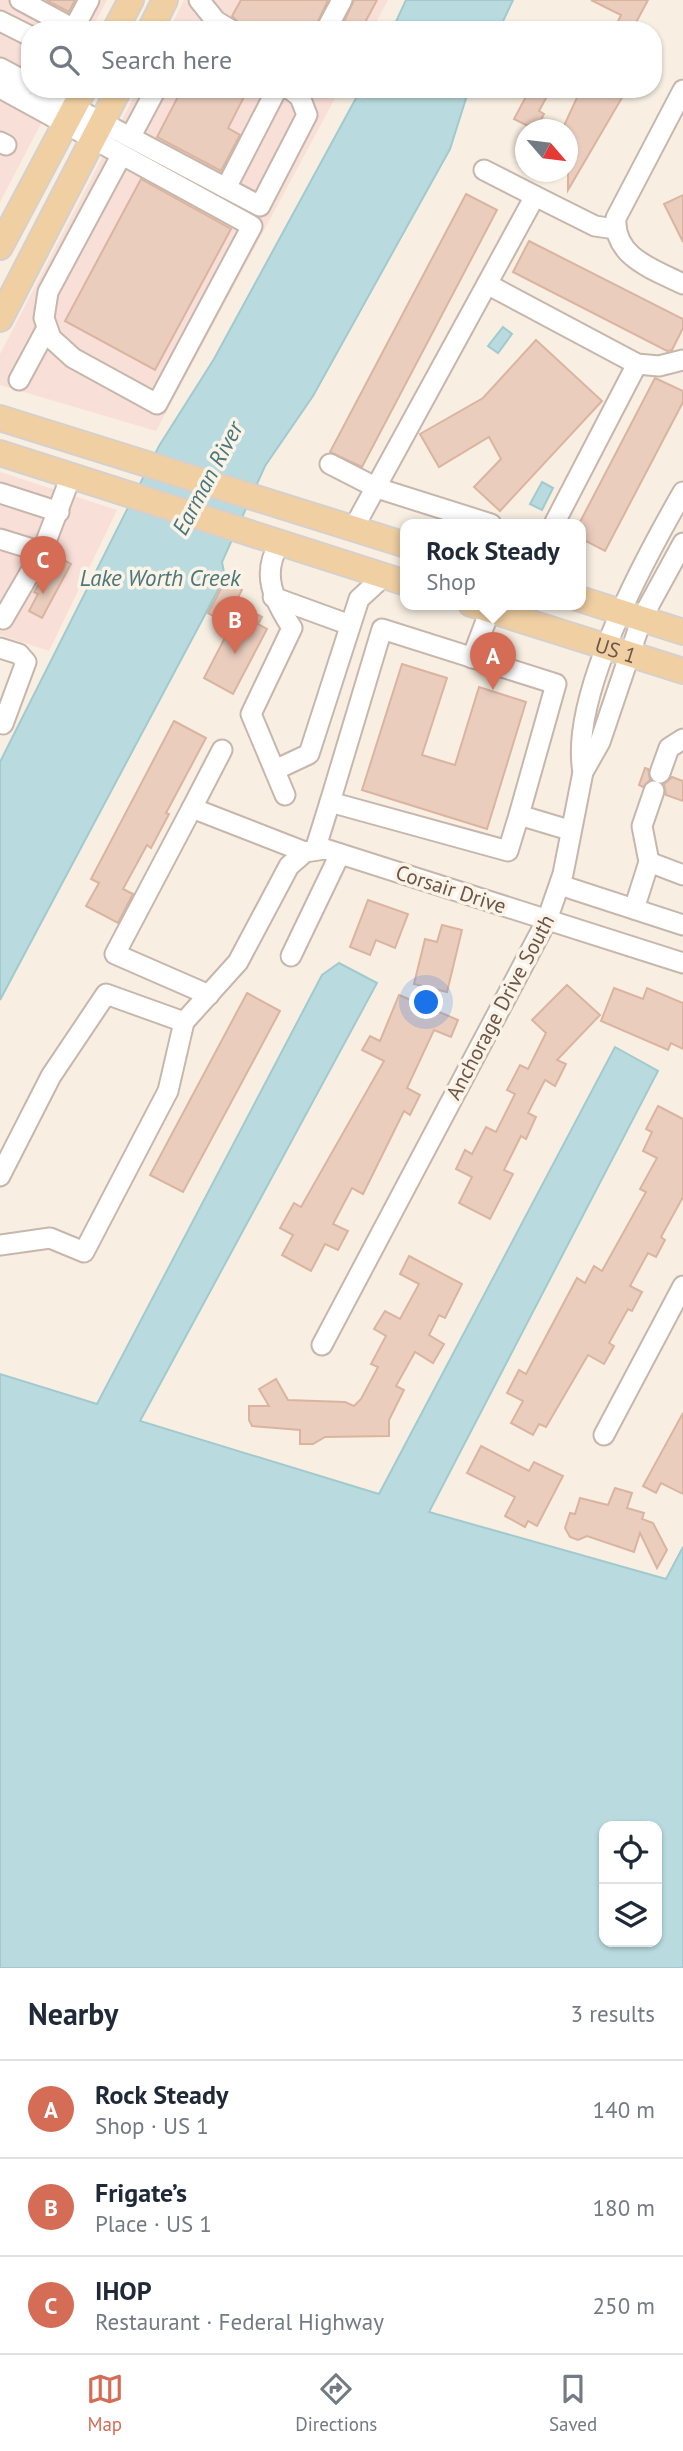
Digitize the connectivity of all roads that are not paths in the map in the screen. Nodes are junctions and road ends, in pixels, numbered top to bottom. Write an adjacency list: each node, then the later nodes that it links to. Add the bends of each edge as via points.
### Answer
1 (20, 0): 9 (street)
2 (89, 0): 10 (street)
3 (131, 0): 11 (main road)
4 (165, 0): 12 (main road)
5 (199, 0): 7 (street)
6 (342, 0): 13 (street)
7 (216, 8)
8 (0, 21): 14 (street)
9 (58, 21)
10 (77, 21)
11 (120, 21)
12 (154, 21)
13 (331, 21)
14 (21, 32)
15 (0, 68): 16 (street)
16 (21, 79)
17 (0, 88): 19 (street)
18 (683, 90): 33 (street, via 616,218)
19 (21, 94)
20 (37, 98): 26 (street)
21 (56, 98): 26 (street)
22 (114, 98): 27 (main road)
23 (151, 98): 28 (street)
24 (272, 98): 31 (street)
25 (300, 98): 31 (street, via 307,115 260,206)
26 (74, 108): 27 (street); 34 (main road)
27 (98, 131): 28 (street); 29 (street); 35 (main road)
28 (131, 136): 31 (street)
29 (121, 156): 36 (street); 40 (street, via 252,226 157,404 73,358 51,338)
30 (484, 170): 32 (street)
31 (226, 188)
32 (535, 196): 33 (street, via 594,226); 37 (street)
33 (615, 229): 38 (street, via 626,252)
34 (0, 247)
35 (29, 263): 36 (street); 39 (main road)
36 (55, 278): 40 (street, via 48,292)
37 (487, 284): 42 (street); 48 (street)
38 (683, 284)
39 (0, 319)
40 (47, 328): 43 (street)
41 (683, 360): 42 (street, via 659,366)
42 (637, 364): 53 (street)
43 (19, 380)
44 (0, 418): 54 (main road)
45 (0, 453): 47 (main road)
46 (330, 464): 48 (street)
47 (71, 476): 51 (street); 56 (main road)
48 (377, 488): 52 (street); 54 (street)
49 (683, 492): 65 (street)
50 (0, 493): 51 (street)
51 (59, 512): 59 (street)
52 (475, 519)
53 (557, 519)
54 (346, 527): 56 (main road, via 301,531); 57 (main road)
55 (0, 538): 59 (street)
56 (280, 543): 60 (main road); 61 (street, via 271,558)
57 (400, 543)
58 (683, 543): 65 (street)
59 (42, 552): 66 (street, via 4,619)
60 (395, 580): 67 (street, via 359,598)
61 (272, 597): 67 (street); 76 (street, via 292,628 251,714)
62 (586, 601): 65 (main road, US 1)
63 (480, 610): 71 (street)
64 (490, 610): 70 (main road, US 1 / US 1)
65 (632, 615): 68 (main road, US 1); 70 (street, Anchorage Drive South)
66 (0, 618)
67 (350, 625): 76 (street, via 309,754)
68 (683, 632)
69 (0, 648): 73 (street, via 19,654 26,662)
70 (617, 649): 72 (main road, US 1 / US 1); 81 (street, Anchorage Drive South, via 579,752 583,772)
71 (472, 658): 78 (street, via 382,629); 80 (street, via 556,684)
72 (683, 671)
73 (3, 723)
74 (683, 739): 84 (street, via 669,748 642,826)
75 (222, 750): 79 (street)
76 (275, 770): 77 (street)
77 (285, 794)
78 (330, 802): 80 (street, via 508,851); 82 (street)
79 (192, 808): 82 (street, Corsair Drive); 92 (street, via 115,954)
80 (519, 815): 81 (street)
81 (569, 830): 86 (street, Anchorage Drive South)
82 (307, 852): 83 (street, Corsair Drive, via 325,849); 92 (street, via 289,866 238,962)
83 (340, 854): 88 (street, Corsair Drive); 90 (street)
84 (649, 862): 85 (street); 87 (street)
85 (683, 875)
86 (560, 885): 87 (street); 88 (street, Anchorage Drive South)
87 (634, 909): 89 (street)
88 (547, 920): 91 (street, Corsair Drive); 97 (street, Anchorage Drive South)
89 (683, 925)
90 (291, 956)
91 (683, 963)
92 (209, 995): 93 (street)
93 (184, 1022): 94 (street, via 106,994 51,1076); 95 (street, via 168,1091 84,1252 50,1238)
94 (0, 1176)
95 (0, 1244)
96 (683, 1286): 98 (street)
97 (322, 1345)
98 (604, 1435)

